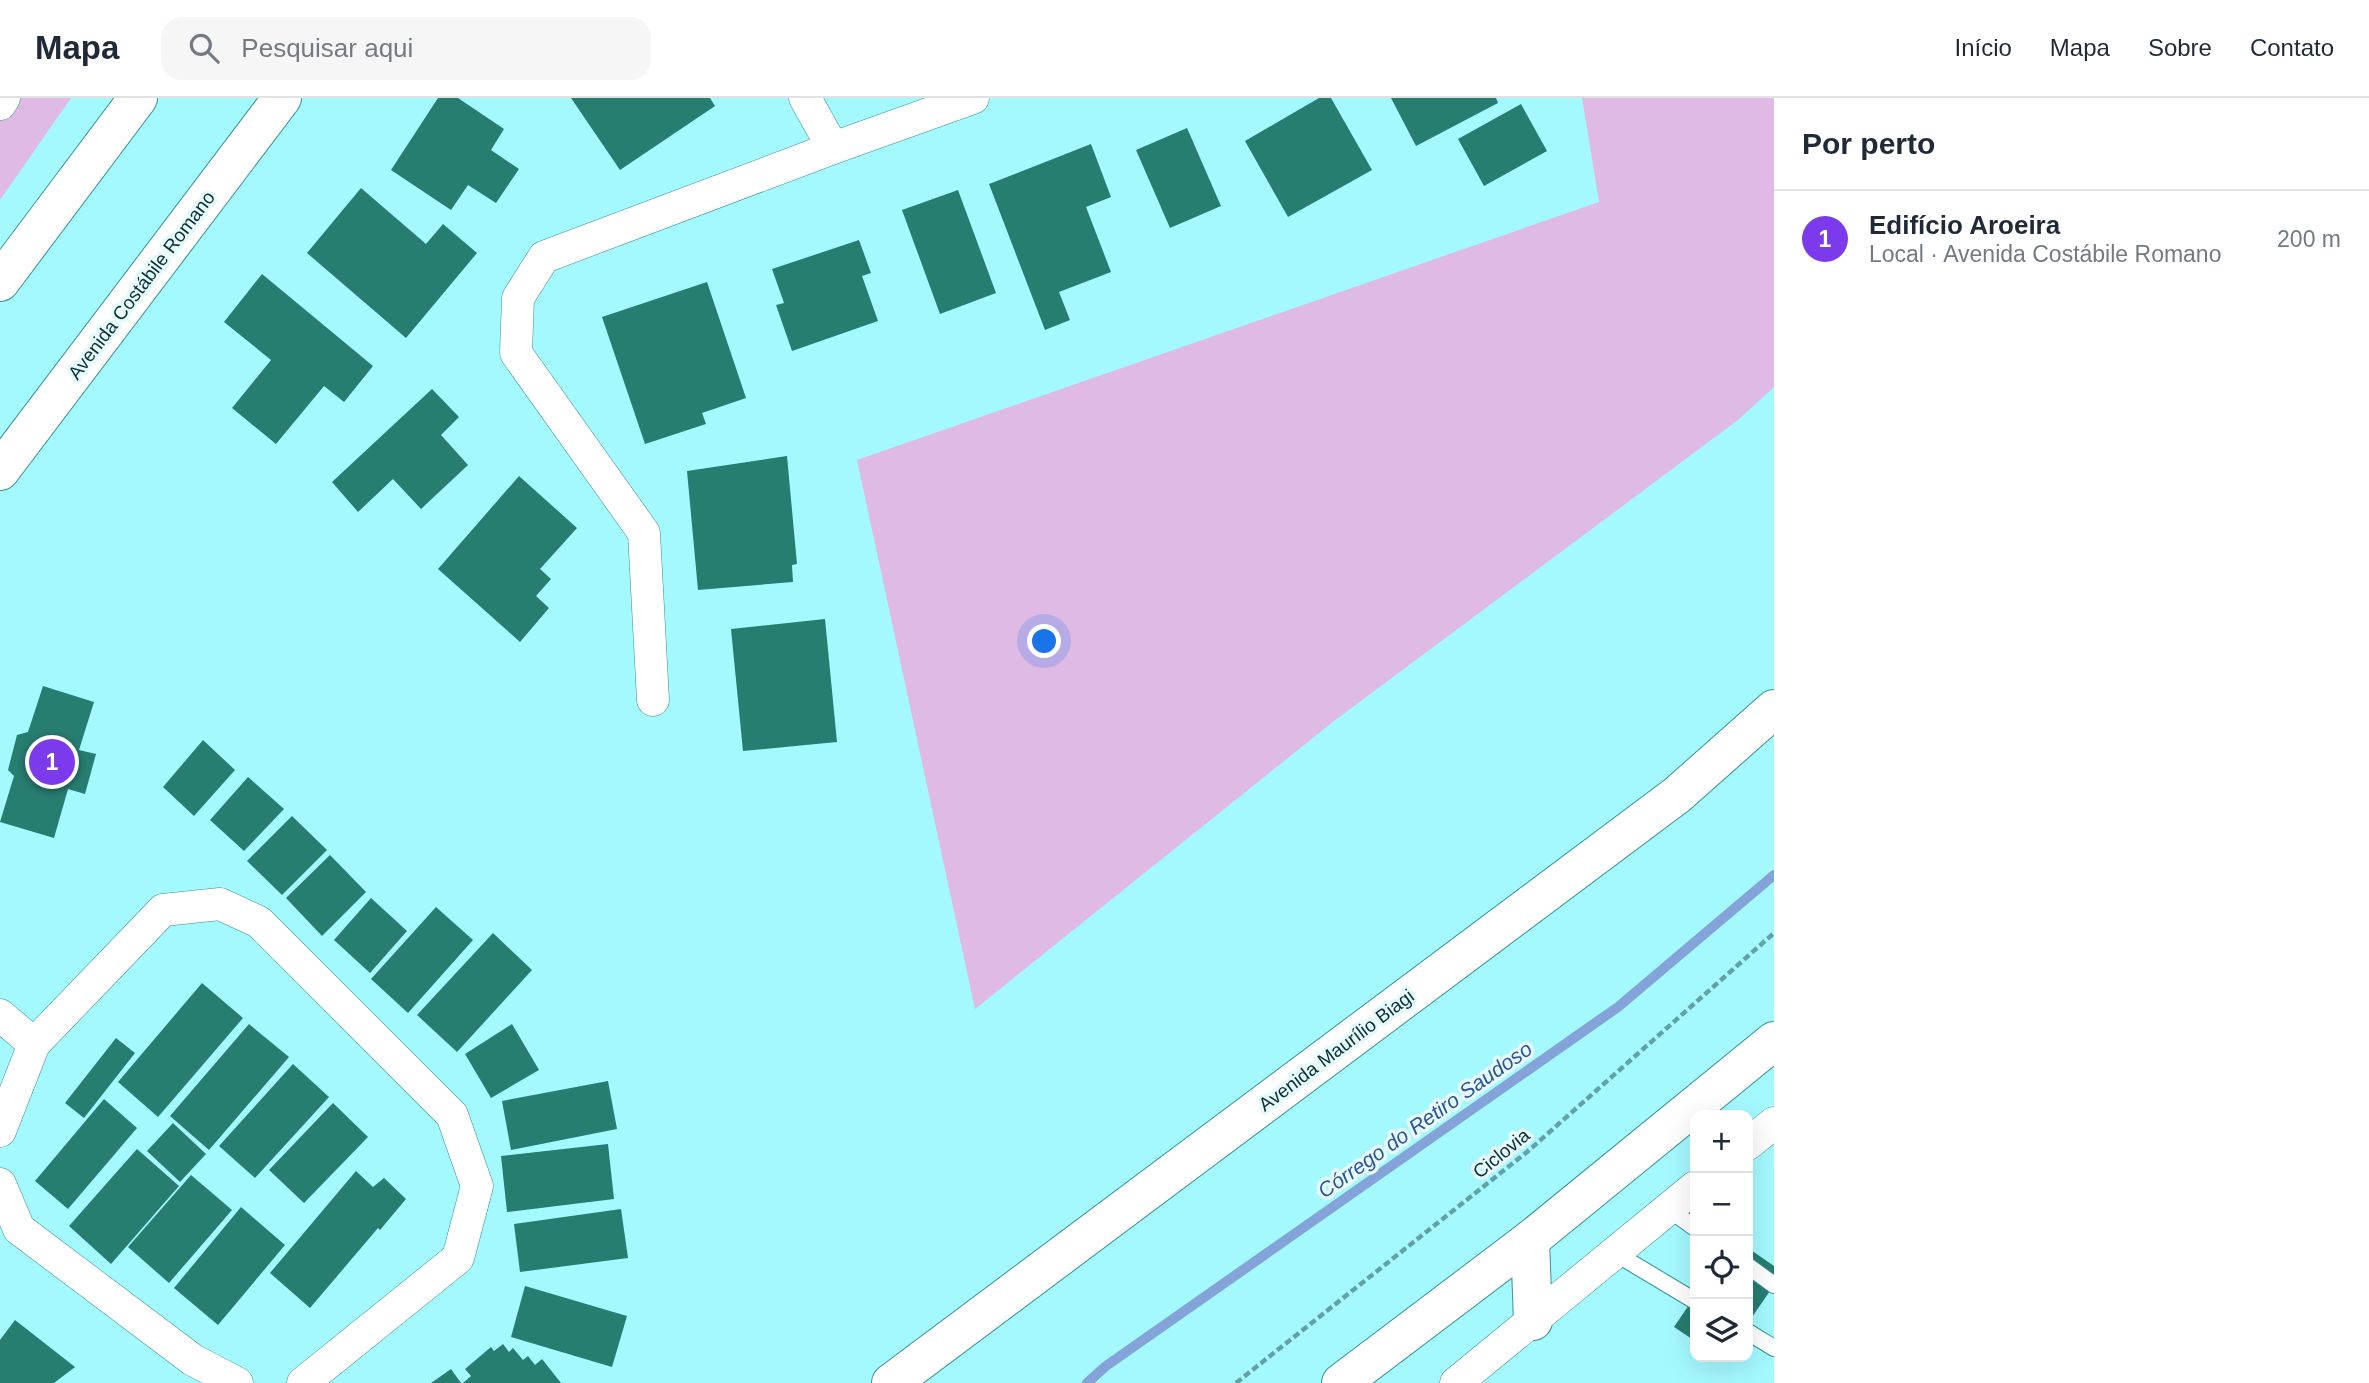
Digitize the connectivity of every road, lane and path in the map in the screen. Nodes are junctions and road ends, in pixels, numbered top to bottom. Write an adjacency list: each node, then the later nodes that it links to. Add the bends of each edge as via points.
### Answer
1 (4, 98): 6 (street)
2 (138, 98): 8 (main road)
3 (282, 98): 9 (main road, Avenida Costábile Romano)
4 (805, 98): 7 (street)
5 (973, 98): 7 (street)
6 (0, 104)
7 (833, 148): 10 (street, via 544,257 518,298 516,353 644,533)
8 (0, 282)
9 (0, 471)
10 (653, 700)
11 (1774, 709): 31 (main road, Avenida Maurílio Biagi, via 1677,794)
12 (1774, 933): 32 (path, Ciclovia, via 1527,1152)
13 (0, 1015): 15 (street)
14 (1774, 1041): 21 (main road)
15 (34, 1044): 16 (street); 30 (street, via 163,910 220,904 259,922 452,1115 477,1186 458,1258)
16 (0, 1131)
17 (0, 1184): 29 (street, via 19,1229 193,1360)
18 (1690, 1192): 19 (street)
19 (1669, 1209): 20 (lane); 22 (street)
20 (1690, 1224)
21 (1530, 1240): 26 (main road); 33 (main road)
22 (1615, 1254): 25 (lane); 26 (street)
23 (1753, 1270): 24 (lane)
24 (1774, 1285)
25 (1692, 1299)
26 (1533, 1321): 34 (street)
27 (1753, 1335): 28 (lane)
28 (1774, 1348)
29 (237, 1383)
30 (303, 1383)
31 (891, 1383)
32 (1236, 1383)
33 (1341, 1383)
34 (1456, 1383)

